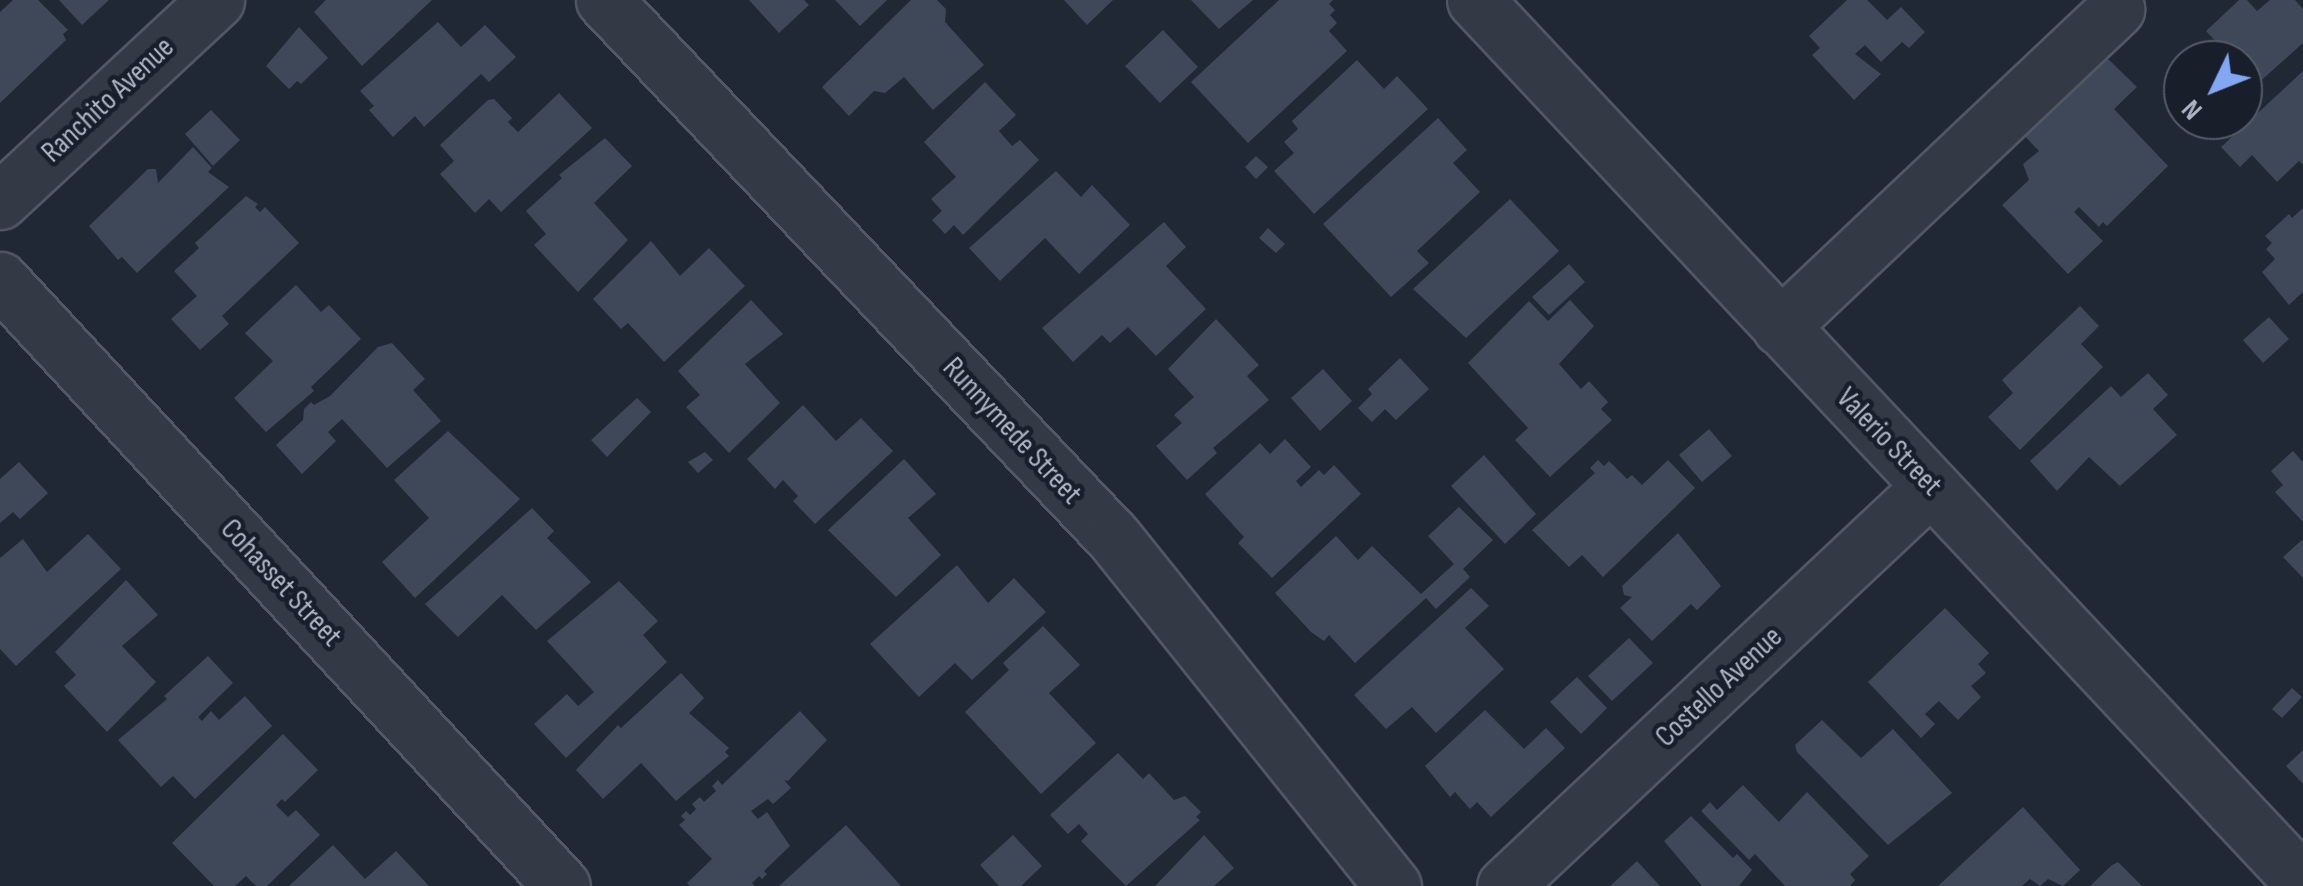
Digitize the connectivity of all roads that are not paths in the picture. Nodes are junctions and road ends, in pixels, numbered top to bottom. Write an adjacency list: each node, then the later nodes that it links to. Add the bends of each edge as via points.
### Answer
1 (216, 0): 5 (street, Ranchito Avenue)
2 (604, 0): 11 (street, Runnymede Street, via 1114,538)
3 (1475, 0): 7 (street, Valerio Street)
4 (2116, 9): 7 (street)
5 (0, 201)
6 (0, 280): 10 (street, Cohasset Street)
7 (1780, 327): 8 (street, Valerio Street)
8 (1931, 486): 9 (street, Valerio Street); 12 (street, Costello Avenue)
9 (2303, 883)
10 (562, 886)
11 (1393, 886)
12 (1504, 886)

